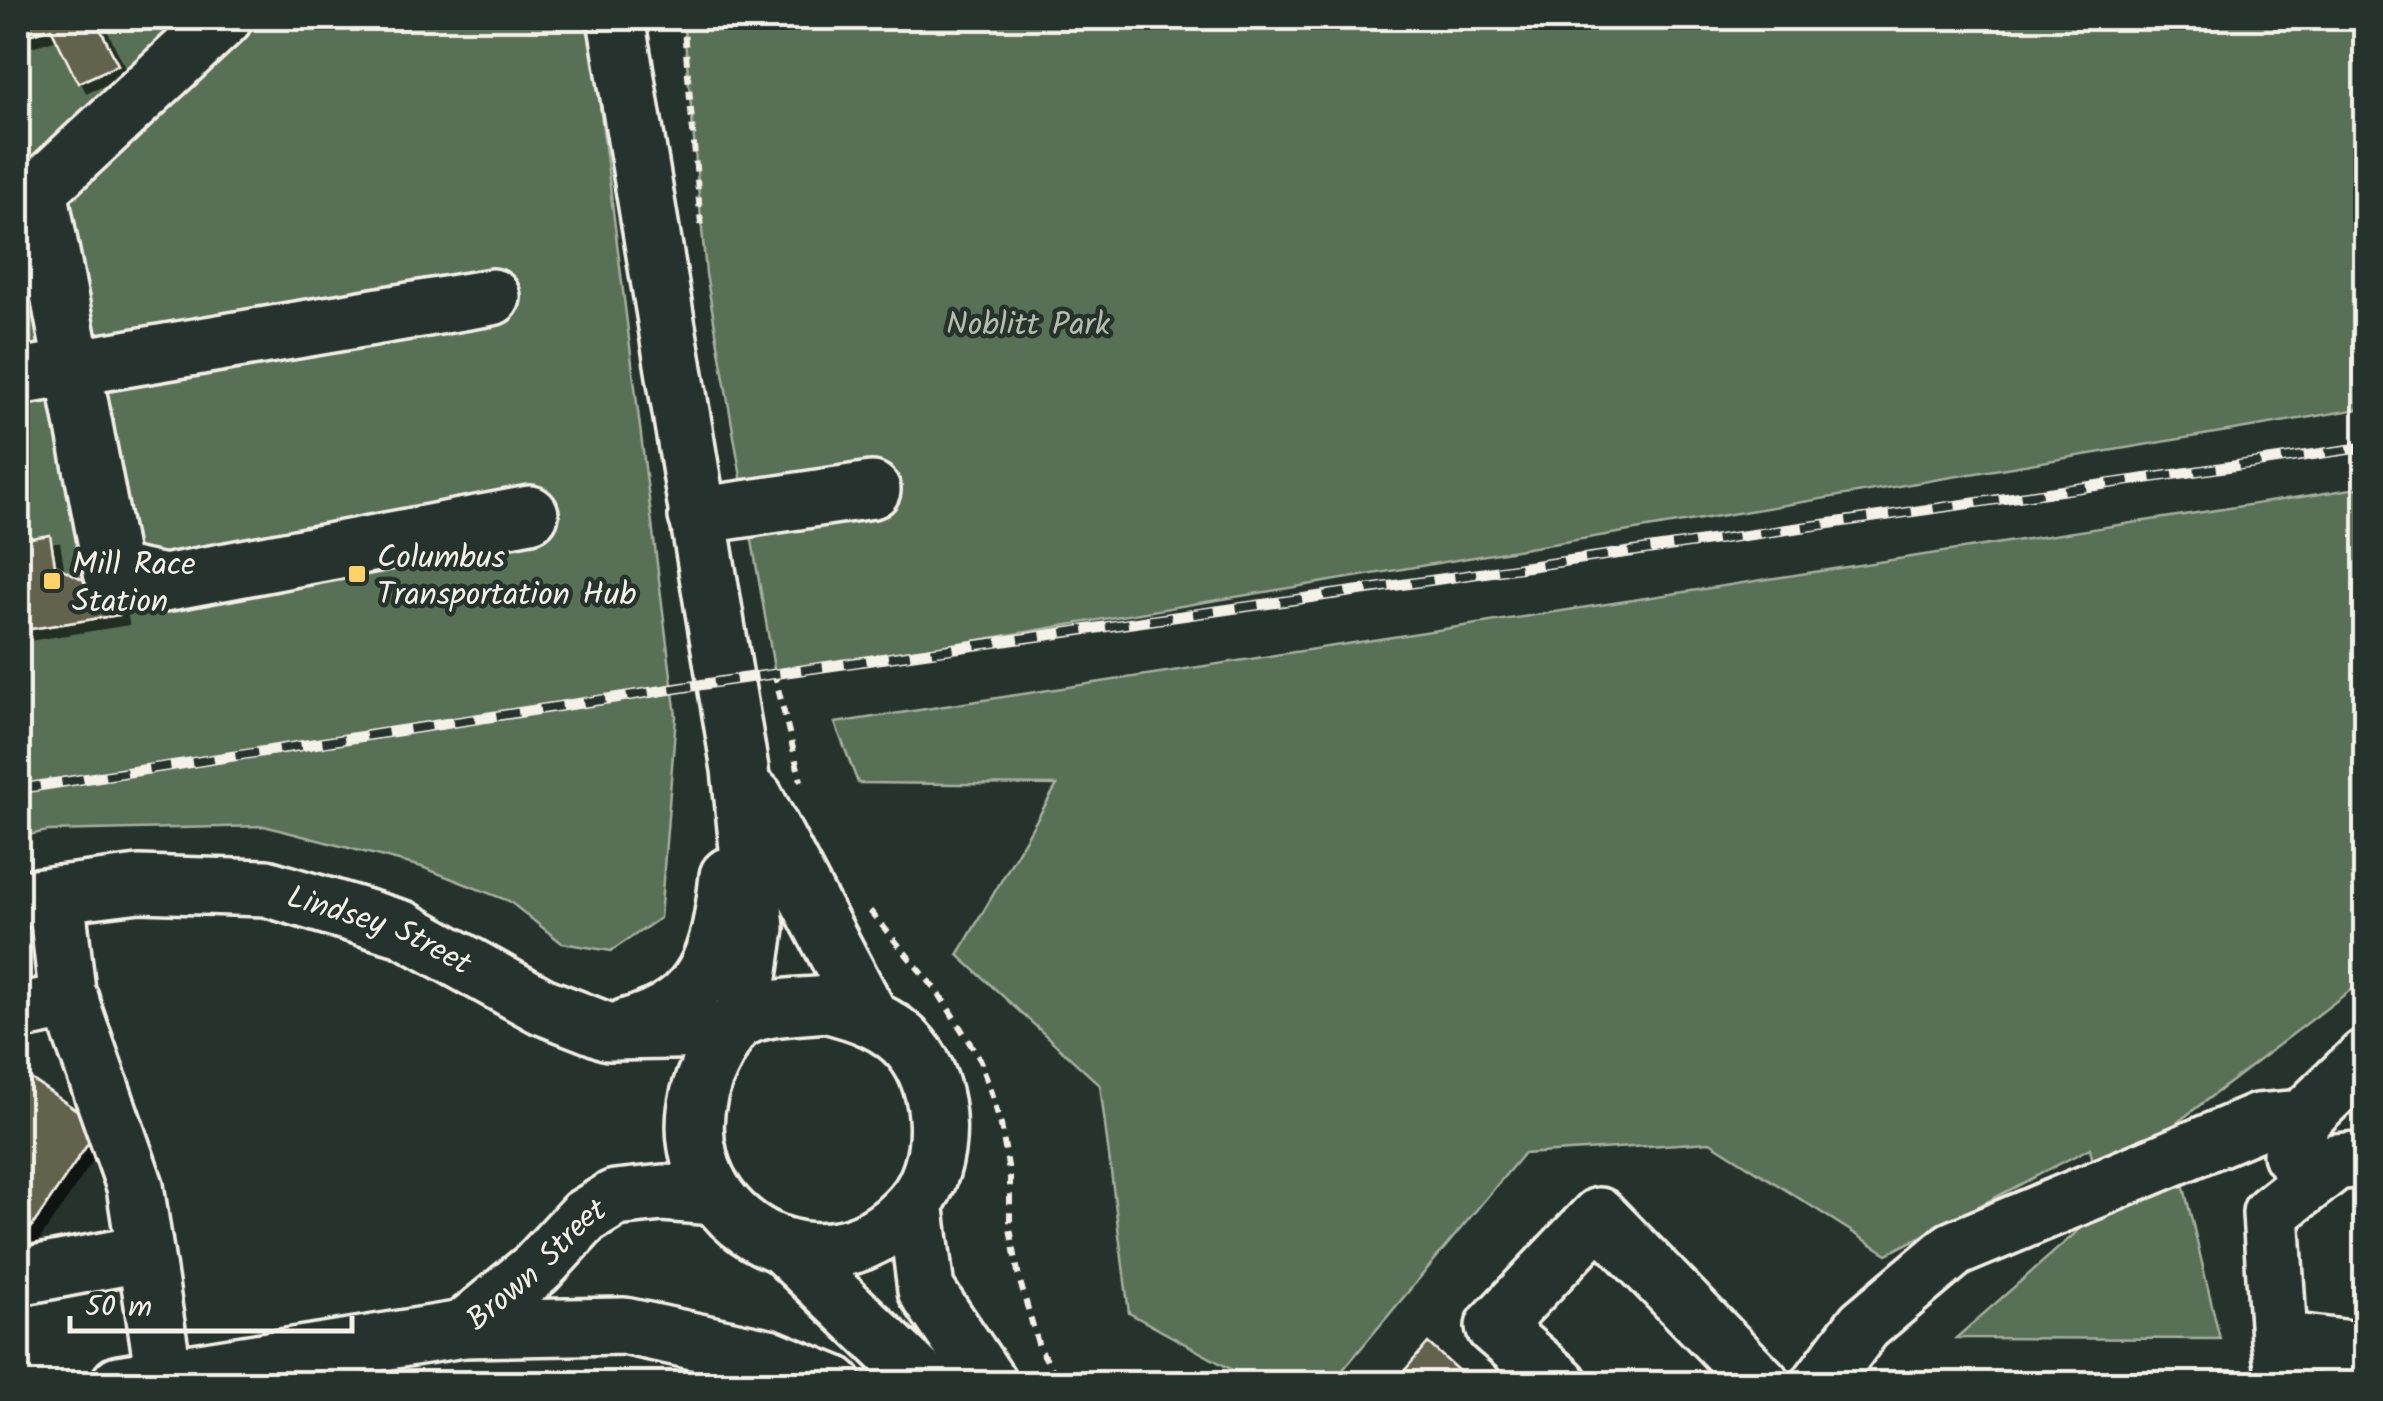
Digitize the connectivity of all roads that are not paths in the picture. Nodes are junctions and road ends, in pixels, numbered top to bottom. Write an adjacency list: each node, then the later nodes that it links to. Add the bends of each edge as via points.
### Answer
1 (224, 18): 4 (main road, via 39,190)
2 (616, 18): 8 (main road)
3 (492, 297): 4 (main road)
4 (71, 366): 5 (main road); 7 (main road, via 112,572 164,583)
5 (18, 377)
6 (872, 490): 8 (main road)
7 (530, 514)
8 (698, 516): 9 (main road)
9 (740, 769): 13 (main road); 14 (main road, via 756,928); 15 (main road, via 722,929 703,980 678,1006)
10 (37, 897): 11 (main road); 15 (main road, Lindsey Street, via 139,884 266,888 403,929 542,1006)
11 (70, 1002): 12 (main road); 23 (main road, via 135,1186)
12 (18, 1012)
13 (868, 1016): 14 (main road, via 825,1004); 20 (main road, via 912,1048 936,1098 937,1152)
14 (736, 1024): 15 (main road, Lindsey Street); 19 (main road, via 704,1078 694,1139)
15 (609, 1032)
16 (2366, 1057): 17 (main road)
17 (2303, 1118): 21 (main road); 34 (main road, via 2258,1122 1954,1249 1864,1325)
18 (2366, 1159): 21 (main road, via 2335,1162)
19 (715, 1197): 22 (main road, via 744,1228); 25 (main road, Brown Street, via 615,1198 584,1217 537,1268)
20 (915, 1202): 22 (main road, via 878,1235 832,1250); 31 (main road, via 926,1290)
21 (2271, 1213): 27 (main road)
22 (783, 1246): 30 (main road)
23 (145, 1254): 24 (main road); 28 (main road)
24 (18, 1277)
25 (463, 1329): 28 (main road, Brown Street); 29 (main road, via 624,1326 768,1357)
26 (2366, 1351): 27 (main road)
27 (2282, 1362)
28 (141, 1380)
29 (834, 1384)
30 (927, 1384)
31 (989, 1384)
32 (1560, 1384): 33 (main road, via 1494,1327 1599,1216)
33 (1761, 1384)
34 (1820, 1384)

